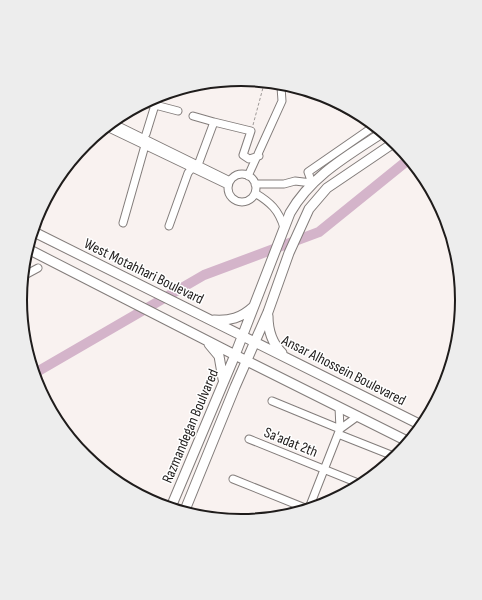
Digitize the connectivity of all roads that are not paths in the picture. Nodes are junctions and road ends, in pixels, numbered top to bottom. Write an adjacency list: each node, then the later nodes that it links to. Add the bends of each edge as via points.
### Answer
1 (281, 90): 14 (street, via 282,101)
2 (155, 105): 3 (street); 12 (street)
3 (178, 111)
4 (193, 116): 5 (street)
5 (214, 122): 14 (street, via 251,131 243,155 249,159); 15 (street)
6 (117, 126): 12 (street)
7 (367, 127): 10 (street)
8 (112, 129): 12 (street)
9 (370, 129): 10 (street)
10 (366, 132): 18 (street, via 308,172)
11 (378, 136): 18 (main road, Razmandegan Boulvared)
12 (146, 140): 15 (street); 21 (street)
13 (389, 146): 29 (main road, Razmandegan Boulvared, via 327,188 309,209 289,253)
14 (259, 156): 16 (street)
15 (195, 166): 17 (street); 22 (street)
16 (248, 176): 17 (street, via 237,175); 19 (street)
17 (229, 183): 20 (street, via 230,195 237,201 250,200)
18 (312, 183): 19 (street, via 295,181 284,184); 23 (main road, Razmandegan Boulvared, via 296,202)
19 (255, 184): 20 (street)
20 (255, 193): 23 (street, via 276,208)
21 (123, 223)
22 (169, 226)
23 (284, 228): 28 (main road, Razmandegan Boulvared)
24 (37, 234): 30 (main road, West Motahhari Boulevard)
25 (33, 251): 31 (main road)
26 (38, 268): 27 (street)
27 (29, 273)
28 (254, 306): 30 (main road, via 240,317); 32 (main road, Razmandegan Boulvared)
29 (268, 312): 33 (main road, Razmandegan Boulvared); 35 (main road, via 268,327 275,346)
30 (210, 320): 32 (main road, West Motahhari Boulevard)
31 (199, 335): 34 (main road); 37 (main road, via 219,356)
32 (242, 335): 33 (main road, West Motahhari Boulevard); 34 (main road, Razmandegan Boulvared)
33 (256, 342): 35 (main road, Ansar Alhossein Boulevared); 36 (main road, Razmandegan Boulvared)
34 (235, 355): 36 (main road); 37 (main road, Razmandegan Boulvared)
35 (290, 359): 41 (main road, Ansar Alhossein Boulevared)
36 (248, 361): 39 (main road); 52 (main road, Razmandegan Boulvared)
37 (224, 382): 49 (main road, Razmandegan Boulvared)
38 (272, 402): 42 (street)
39 (339, 407): 40 (main road); 42 (street)
40 (358, 416): 42 (street); 44 (main road)
41 (416, 423)
42 (339, 432): 45 (street); 46 (street)
43 (249, 439): 46 (street, Sa'adat 2th)
44 (404, 439)
45 (389, 454)
46 (324, 469): 48 (street, Sa'adat 2th); 50 (street)
47 (233, 479): 51 (street)
48 (354, 481)
49 (173, 503)
50 (311, 503)
51 (300, 506)
52 (186, 507)

